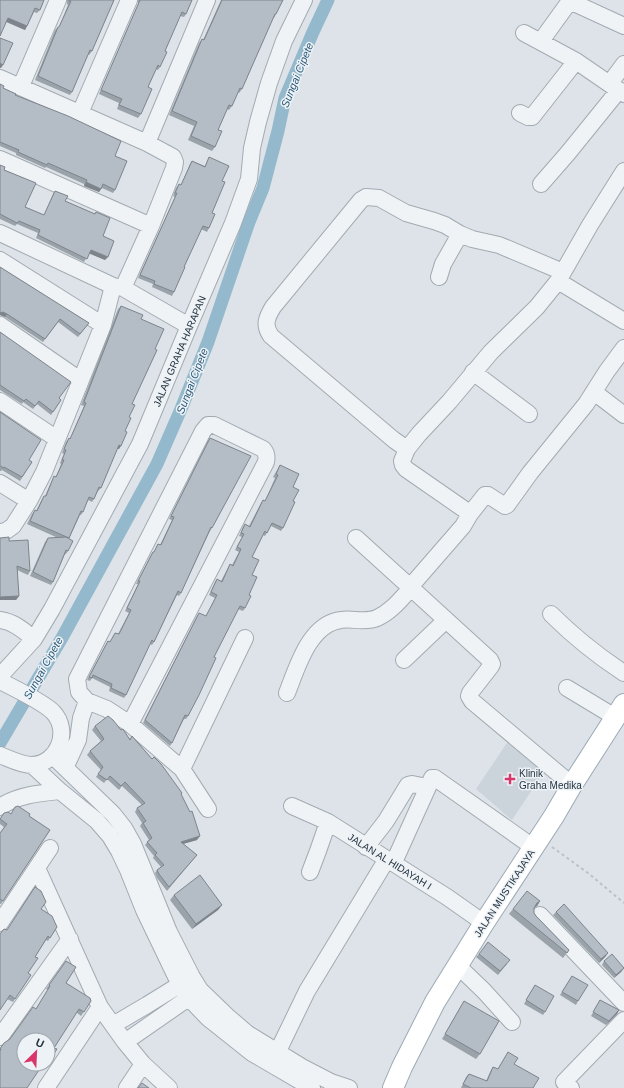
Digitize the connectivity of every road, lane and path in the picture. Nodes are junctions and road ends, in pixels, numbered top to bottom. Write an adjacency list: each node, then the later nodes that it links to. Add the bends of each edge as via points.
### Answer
1 (58, 0): 12 (street)
2 (129, 0): 14 (street)
3 (207, 0): 16 (street)
4 (304, 0): 30 (street, JALAN GRAHA HARAPAN, via 284,41 269,84 258,122 246,188)
5 (571, 3): 6 (street); 8 (street)
6 (624, 26)
7 (524, 33): 8 (street)
8 (540, 41): 9 (street)
9 (576, 61): 13 (street); 15 (street, via 532,117)
10 (624, 64): 13 (street)
11 (0, 78): 12 (street)
12 (21, 86): 14 (street)
13 (618, 89): 19 (street)
14 (80, 113): 16 (street)
15 (520, 113)
16 (148, 143): 20 (street, via 173,157 175,162)
17 (0, 159): 20 (street)
18 (624, 171): 25 (street)
19 (541, 184)
20 (151, 226): 26 (street)
21 (0, 233): 26 (street)
22 (460, 234): 24 (street, via 443,264); 25 (street, via 499,245); 39 (street, via 434,220 406,213 379,198 366,197 274,307 266,324 271,336)
23 (0, 260): 29 (street)
24 (439, 277)
25 (560, 277): 27 (street); 32 (street, via 537,308)
26 (118, 287): 29 (street); 30 (street)
27 (624, 321)
28 (0, 325): 33 (street)
29 (103, 325): 33 (street)
30 (189, 326): 50 (street, JALAN GRAHA HARAPAN, via 140,444)
31 (624, 348): 34 (street)
32 (473, 372): 36 (street); 39 (street)
33 (80, 380): 38 (street)
34 (594, 392): 37 (street); 42 (street, via 507,505 485,495)
35 (0, 401): 38 (street)
36 (529, 414)
37 (624, 414)
38 (57, 439): 41 (street)
39 (408, 449): 42 (street, via 402,461 406,469)
40 (0, 483): 41 (street)
41 (29, 502): 43 (street, via 13,526)
42 (470, 514): 45 (street, via 463,526)
43 (0, 532)
44 (356, 538): 45 (street)
45 (411, 587): 48 (street); 55 (street, via 388,612 376,619 340,620 316,633 302,653)
46 (551, 614): 52 (street, via 585,645)
47 (0, 620): 50 (street, via 21,628)
48 (446, 620): 51 (street); 64 (street, via 492,662 470,693 472,701)
49 (245, 638): 63 (street)
50 (34, 639): 53 (street, JALAN GRAHA HARAPAN)
51 (404, 660)
52 (624, 673)
53 (3, 681): 59 (street, via 54,713 60,723 62,734)
54 (568, 688): 57 (street)
55 (287, 693)
56 (87, 701): 58 (street, via 107,709); 58 (street, via 78,692 77,679 203,432 208,425 214,425 263,449 267,457 262,470); 62 (street, via 81,718 78,740)
57 (619, 711): 64 (main road, JALAN MUSTIKAJAYA)
58 (130, 724): 63 (street)
59 (53, 756): 61 (street, via 47,761); 62 (street)
60 (6, 757): 61 (street, via 21,764)
61 (32, 765): 66 (street)
62 (65, 768): 74 (street, via 124,828)
63 (182, 769): 69 (street)
64 (572, 785): 71 (main road, JALAN MUSTIKAJAYA)
65 (427, 787): 71 (street, via 431,779 435,778); 72 (street, via 408,785 386,822); 75 (street)
66 (60, 791): 68 (street, via 25,796); 74 (street)
67 (292, 806): 70 (street, JALAN AL HIDAYAH I)
68 (0, 807)
69 (208, 809)
70 (328, 822): 72 (street, JALAN AL HIDAYAH I); 77 (street)
71 (536, 842): 78 (path, via 588,873); 81 (main road, JALAN MUSTIKAJAYA)
72 (366, 847): 75 (street, JALAN AL HIDAYAH I)
73 (50, 848): 76 (street)
74 (126, 848): 84 (street, via 135,866 144,910)
75 (390, 860): 81 (street, JALAN AL HIDAYAH I); 92 (street, via 307,991)
76 (37, 868): 80 (street); 82 (street)
77 (310, 872)
78 (624, 904)
79 (540, 915): 85 (street)
80 (0, 923)
81 (484, 923): 83 (main road, JALAN MUSTIKAJAYA)
82 (70, 939): 86 (street); 90 (street)
83 (458, 966): 88 (street); 100 (main road, JALAN MUSTIKAJAYA, via 435,1002)
84 (190, 987): 89 (street, via 147,1005); 91 (street); 92 (street, via 248,1034); 98 (street, via 208,1018 252,1053)
85 (624, 1004)
86 (100, 1007): 89 (street); 95 (street)
87 (624, 1020): 94 (street)
88 (512, 1022)
89 (113, 1025): 91 (street)
90 (0, 1037)
91 (125, 1042): 93 (street)
92 (278, 1052): 99 (street, via 331,1082)
93 (143, 1064): 96 (street); 97 (street)
94 (565, 1086)
95 (48, 1087)
96 (127, 1088)
97 (169, 1088)
98 (312, 1088)
99 (350, 1088)
100 (393, 1088)

